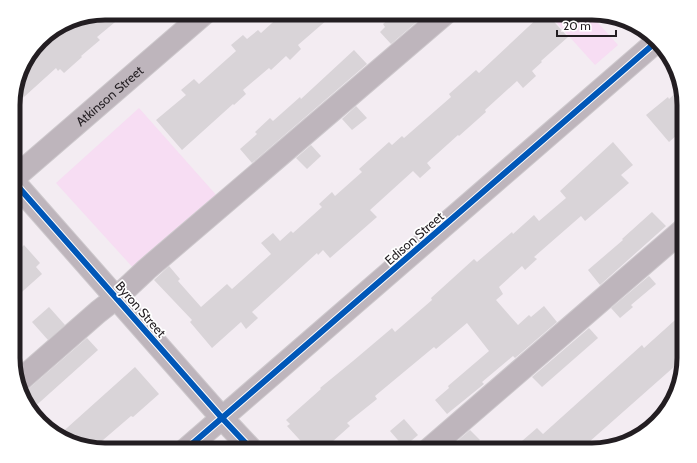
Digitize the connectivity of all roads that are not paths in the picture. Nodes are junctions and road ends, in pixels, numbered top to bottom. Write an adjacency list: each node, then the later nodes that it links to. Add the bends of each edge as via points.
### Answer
1 (197, 20): 4 (street, Atkinson Street)
2 (438, 20): 7 (street)
3 (652, 45): 9 (street, Edison Street)
4 (20, 173)
5 (20, 189): 7 (street, Byron Street)
6 (677, 235): 12 (street)
7 (116, 298): 8 (street); 9 (street, Byron Street)
8 (23, 378)
9 (222, 418): 10 (street, Edison Street); 11 (street, Byron Street)
10 (193, 443)
11 (245, 443)
12 (436, 443)

